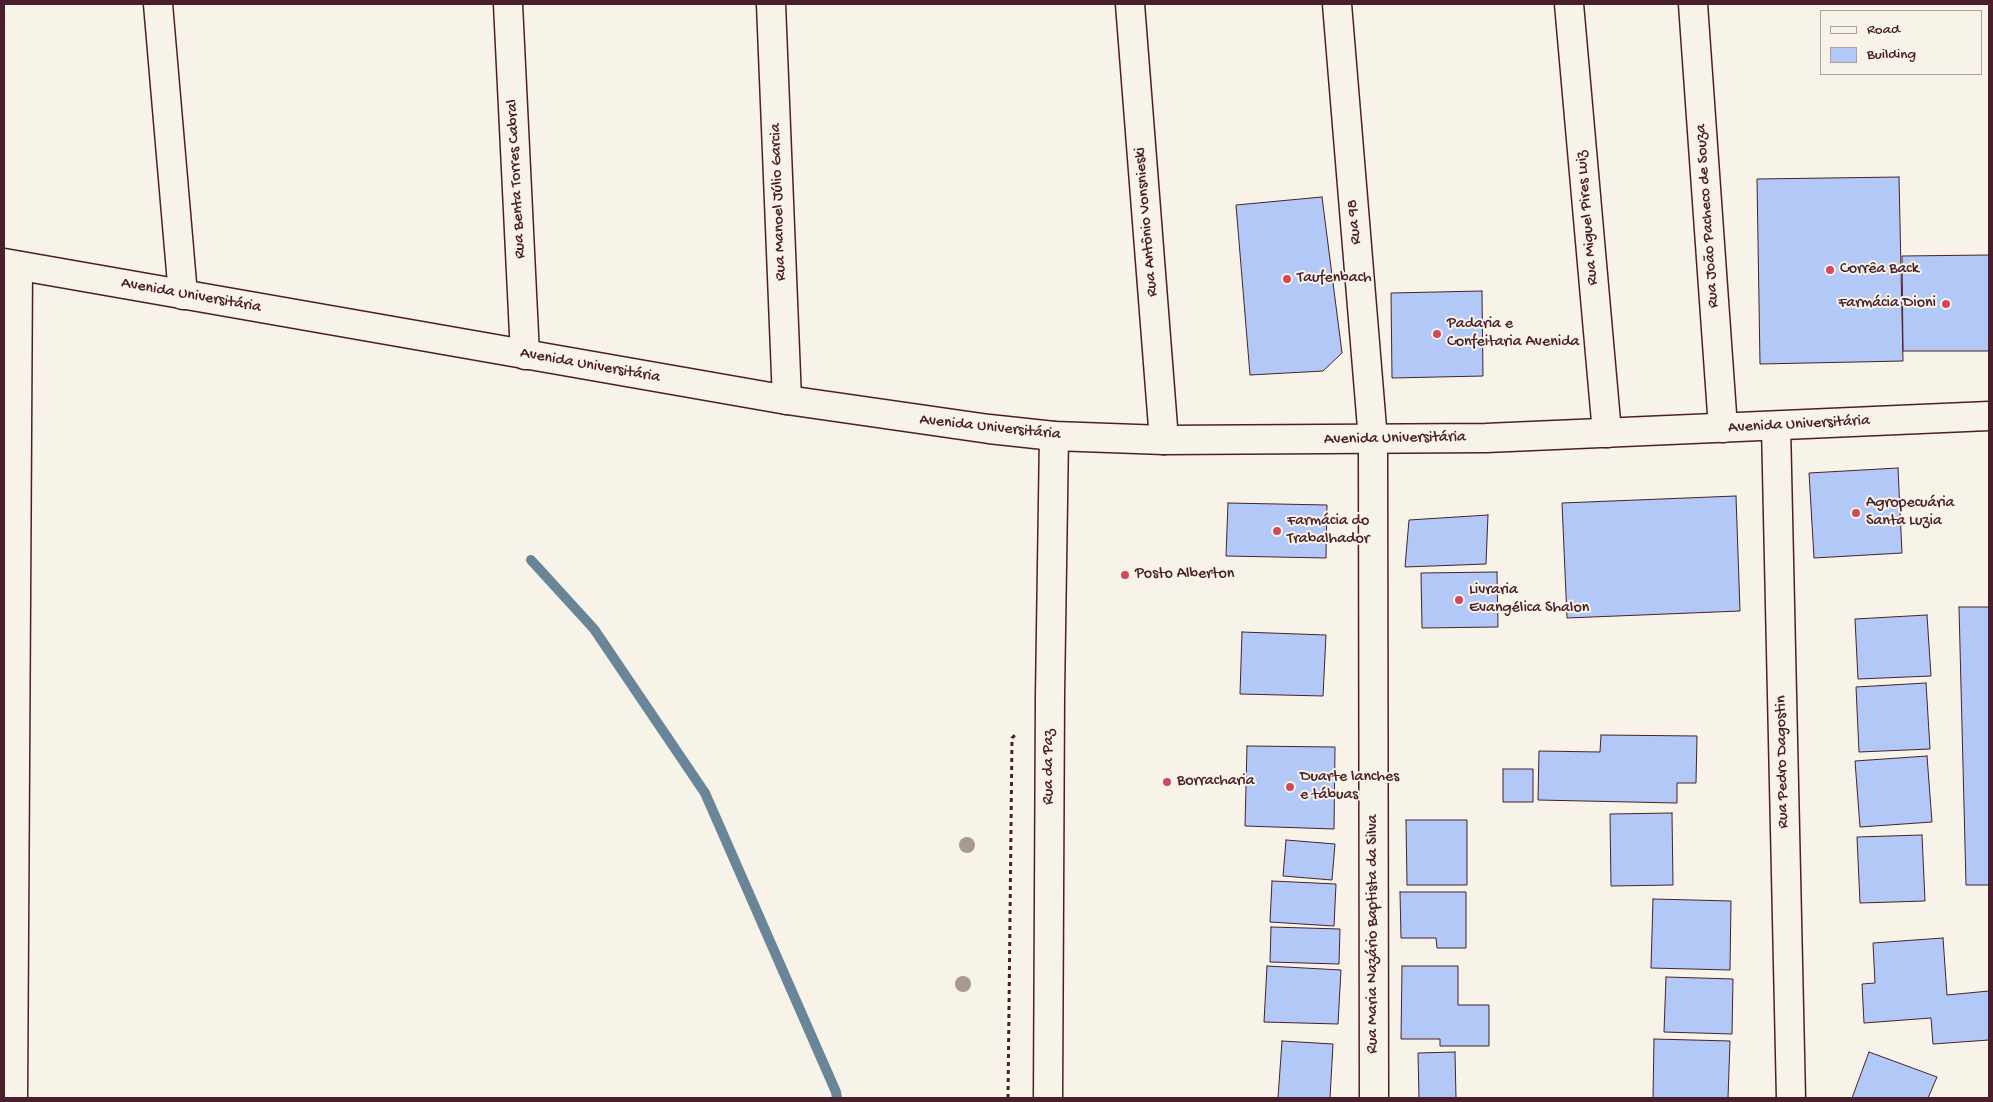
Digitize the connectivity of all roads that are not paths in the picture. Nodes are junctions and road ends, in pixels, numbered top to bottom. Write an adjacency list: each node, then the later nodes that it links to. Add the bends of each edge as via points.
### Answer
1 (158, 4): 9 (street)
2 (508, 4): 10 (street, Rua Benta Torres Cabral)
3 (771, 4): 11 (street, Rua Manoel Júlio Garcia)
4 (1130, 4): 17 (street, Rua Antônio Vonsnieski)
5 (1337, 4): 18 (street, Rua 98)
6 (1569, 4): 15 (street, Rua Miguel Pires Luiz)
7 (1693, 4): 14 (street, Rua João Pacheco de Souza)
8 (11, 264): 9 (street, Avenida Universitária); 19 (street)
9 (183, 295): 10 (street, Avenida Universitária)
10 (525, 355): 11 (street, Avenida Universitária)
11 (787, 400): 16 (street, Avenida Universitária)
12 (1989, 416): 13 (street, Avenida Universitária)
13 (1776, 426): 14 (street, Avenida Universitária); 22 (street, Rua Pedro Dagostin)
14 (1723, 428): 15 (street, Avenida Universitária)
15 (1607, 433): 18 (street, Avenida Universitária)
16 (1054, 436): 17 (street, Avenida Universitária); 20 (street, Rua da Paz)
17 (1164, 440): 18 (street, Avenida Universitária)
18 (1373, 440): 21 (street, Rua Maria Nazário Baptista da Silva)
19 (13, 1098)
20 (1048, 1098)
21 (1374, 1098)
22 (1791, 1098)

